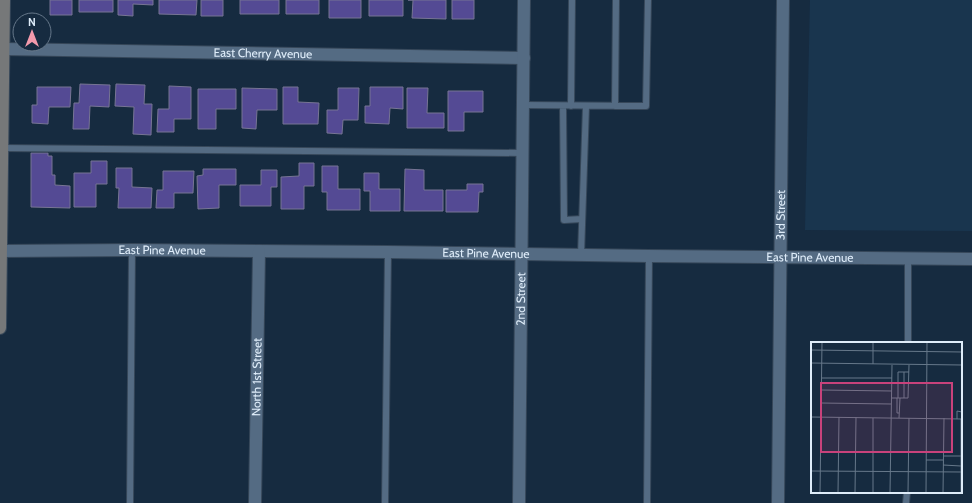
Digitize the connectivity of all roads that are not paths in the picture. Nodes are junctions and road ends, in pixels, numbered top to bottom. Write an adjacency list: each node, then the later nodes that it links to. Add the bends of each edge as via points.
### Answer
1 (4, 0): 7 (street)
2 (524, 0): 8 (street, 2nd Street)
3 (572, 0): 11 (lane)
4 (616, 0): 13 (lane)
5 (648, 0): 13 (lane, via 646,106)
6 (783, 0): 24 (street, 3rd Street)
7 (3, 49): 8 (street, East Cherry Avenue); 14 (street)
8 (524, 58): 9 (street, 2nd Street)
9 (523, 105): 10 (lane); 15 (street, 2nd Street)
10 (563, 106): 11 (lane); 16 (lane, via 564,220)
11 (571, 106): 12 (lane)
12 (586, 106): 13 (lane); 16 (lane)
13 (615, 106)
14 (2, 148): 15 (lane); 18 (street)
15 (523, 153): 21 (street, 2nd Street)
16 (582, 220): 22 (lane)
17 (132, 250): 18 (street, East Pine Avenue); 19 (street, East Pine Avenue); 30 (lane)
18 (0, 251): 27 (street)
19 (259, 251): 20 (street, East Pine Avenue); 31 (street, North 1st Street)
20 (388, 252): 21 (street, East Pine Avenue); 32 (lane)
21 (522, 254): 22 (street, East Pine Avenue); 33 (street, 2nd Street)
22 (581, 255): 23 (street, East Pine Avenue)
23 (649, 256): 24 (street, East Pine Avenue); 34 (lane)
24 (780, 258): 25 (street, East Pine Avenue); 35 (street, 3rd Street)
25 (908, 258): 26 (street, East Pine Avenue); 28 (lane)
26 (972, 259)
27 (0, 328)
28 (908, 342)
29 (907, 493): 36 (lane)
30 (130, 503)
31 (255, 503)
32 (385, 503)
33 (519, 503)
34 (647, 503)
35 (778, 503)
36 (906, 503)

